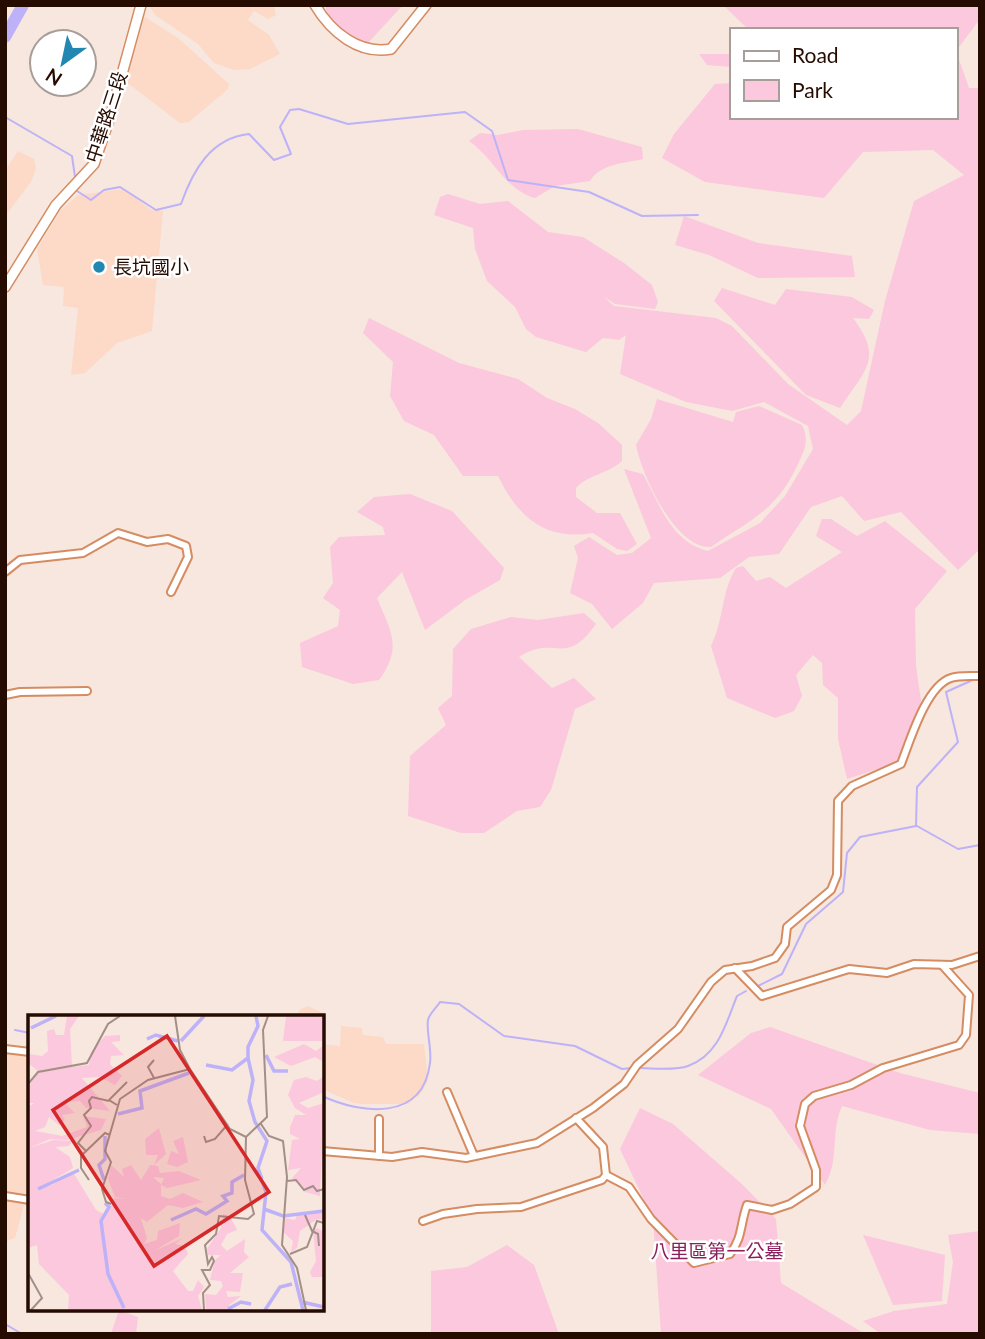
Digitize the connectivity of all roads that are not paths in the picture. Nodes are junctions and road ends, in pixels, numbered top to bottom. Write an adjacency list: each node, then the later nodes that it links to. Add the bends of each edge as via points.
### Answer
1 (141, 5): 4 (main road, 中華路三段, via 94,164 56,205)
2 (315, 5): 3 (main road, via 353,44 375,52 391,49)
3 (426, 5)
4 (5, 287)
5 (5, 572): 6 (street, via 20,560 83,553 118,533 147,542 169,539 186,546 188,557)
6 (172, 592)
7 (980, 676): 12 (street, via 950,678 934,691 901,764 852,786 838,801 837,875 831,890 787,927 785,944 775,958)
8 (87, 691): 9 (street)
9 (5, 695)
10 (980, 956): 11 (street)
11 (942, 965): 12 (street, via 914,964 887,973 849,969 762,996); 21 (street, via 970,995 966,1035 959,1045 883,1068 851,1085 814,1096 806,1104 800,1126 816,1170 816,1187 772,1210 747,1205 740,1240 730,1255 694,1264 651,1219 629,1187)
12 (735, 968): 16 (street, via 724,970 711,982 678,1029 624,1084)
13 (5, 1049): 14 (street)
14 (28, 1052)
15 (447, 1091): 20 (street)
16 (576, 1118): 20 (street, via 528,1146); 21 (street, via 603,1147)
17 (379, 1119): 19 (street)
18 (324, 1151): 19 (street)
19 (379, 1156): 20 (street, via 422,1152)
20 (474, 1156)
21 (606, 1175): 24 (street, via 521,1207 443,1214)
22 (5, 1196): 23 (street)
23 (28, 1200)
24 (424, 1222)

